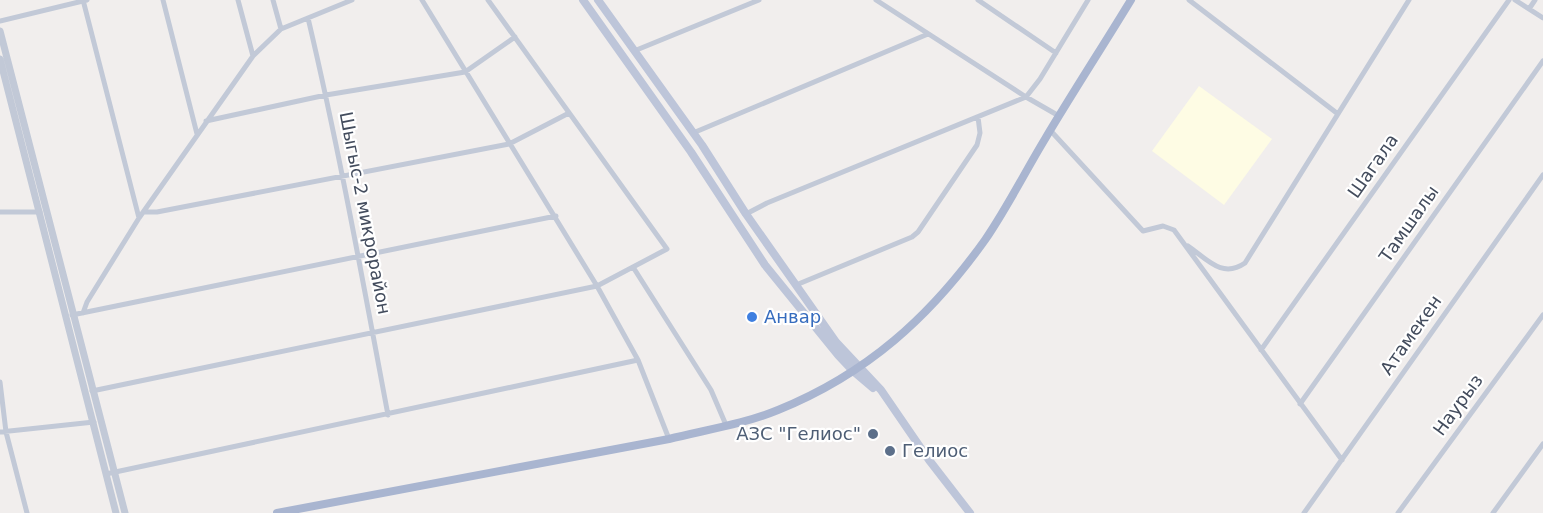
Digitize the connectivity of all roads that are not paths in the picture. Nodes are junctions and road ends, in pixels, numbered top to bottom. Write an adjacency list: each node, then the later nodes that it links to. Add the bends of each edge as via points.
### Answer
1 (85, 0): 23 (street); 54 (street)
2 (163, 0): 43 (street)
3 (238, 0): 30 (street)
4 (273, 0): 24 (street)
5 (352, 0): 21 (street)
6 (422, 0): 33 (street)
7 (488, 0): 27 (street)
8 (583, 0): 46 (main road)
9 (598, 0): 28 (main road)
10 (759, 0): 28 (street)
11 (876, 0): 26 (street)
12 (978, 0): 29 (street)
13 (1088, 0): 29 (street)
14 (1131, 0): 38 (main road)
15 (1189, 0): 37 (street)
16 (1409, 0): 37 (street)
17 (1509, 0): 65 (street, Шагала)
18 (1515, 0): 20 (street)
19 (1535, 0): 20 (street)
20 (1529, 9): 22 (street)
21 (308, 18): 24 (street); 34 (street, Шыгыс-2 микрорайон)
22 (1543, 18)
23 (0, 21)
24 (281, 29): 30 (street)
25 (0, 31): 50 (street)
26 (928, 34): 35 (street); 42 (street)
27 (515, 37): 33 (street); 36 (street)
28 (634, 51): 42 (main road)
29 (1056, 53): 35 (street)
30 (253, 56): 40 (street)
31 (0, 58): 50 (street)
32 (1543, 61): 71 (street, Тамшалы)
33 (465, 72): 34 (street); 44 (street)
34 (327, 95): 40 (street); 48 (street, Шыгыс-2 микрорайон)
35 (1026, 97): 38 (street); 39 (street)
36 (569, 113): 44 (street); 57 (street, via 667,249)
37 (1338, 114): 55 (street, via 1245,263 1228,270 1218,268)
38 (1059, 116): 41 (main road)
39 (978, 117): 52 (street); 58 (street, via 977,145 918,232)
40 (206, 121): 43 (street)
41 (1050, 130): 55 (street, via 1143,231 1168,227); 67 (main road, via 986,238 958,276 926,313)
42 (693, 133): 45 (main road)
43 (197, 134): 51 (street)
44 (509, 144): 48 (street); 53 (street)
45 (702, 146): 46 (main road); 52 (main road)
46 (691, 152): 67 (main road, via 765,265)
47 (1543, 175): 79 (street, Атамекен)
48 (342, 176): 51 (street); 56 (street, Шыгыс-2 микрорайон)
49 (0, 212): 50 (street)
50 (43, 212): 61 (street); 63 (street)
51 (144, 212): 54 (street)
52 (746, 214): 58 (main road)
53 (556, 216): 56 (street); 59 (street)
54 (139, 218): 60 (street)
55 (1183, 242): 65 (street)
56 (359, 258): 60 (street); 64 (street, Шыгыс-2 микрорайон)
57 (633, 267): 59 (street); 75 (street, via 711,390)
58 (796, 285): 67 (main road)
59 (597, 286): 64 (street); 66 (street)
60 (83, 313): 61 (street)
61 (73, 315): 63 (street); 69 (street)
62 (1543, 315): 87 (street, Наурыз)
63 (65, 317): 70 (street)
64 (373, 333): 69 (street); 72 (street, Шыгыс-2 микрорайон)
65 (1261, 350): 71 (street)
66 (638, 360): 72 (street); 77 (street)
67 (856, 369): 75 (main road, via 786,406); 85 (main road, via 881,390)
68 (0, 382): 76 (street)
69 (94, 391): 70 (street); 73 (street)
70 (85, 393): 74 (street)
71 (1300, 404): 79 (street)
72 (388, 415): 80 (street)
73 (101, 421): 74 (street); 80 (street)
74 (92, 422): 76 (street); 80 (street)
75 (726, 425): 77 (main road)
76 (3, 432): 81 (street)
77 (669, 439): 84 (main road)
78 (1543, 444): 88 (street)
79 (1342, 459): 86 (street, Атамекен)
80 (110, 473): 82 (street); 83 (street)
81 (27, 513)
82 (116, 513)
83 (125, 513)
84 (277, 513)
85 (970, 513)
86 (1304, 513)
87 (1398, 513)
88 (1493, 513)

